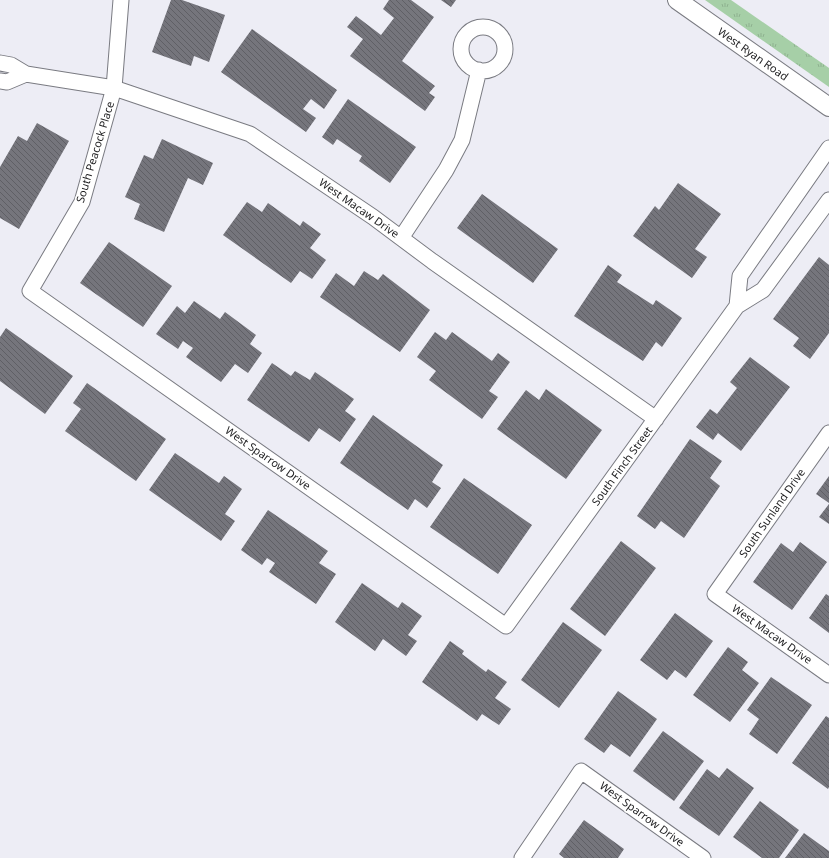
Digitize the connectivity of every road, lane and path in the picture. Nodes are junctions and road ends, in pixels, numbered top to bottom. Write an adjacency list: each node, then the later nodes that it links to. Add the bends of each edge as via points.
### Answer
1 (121, 0): 7 (street, South Peacock Place)
2 (678, 0): 8 (street, West Ryan Road)
3 (0, 63): 5 (street, West Macaw Drive, via 11,65)
4 (479, 70): 11 (street, via 462,140 446,170)
5 (26, 74): 6 (street, via 7,82); 7 (street, West Macaw Drive)
6 (0, 81)
7 (114, 88): 11 (street, West Macaw Drive, via 250,134); 12 (street, South Peacock Place, via 82,202)
8 (829, 107)
9 (829, 148): 13 (street, South Finch Street, via 740,276)
10 (829, 200): 13 (street, South Finch Street, via 763,290)
11 (401, 238): 14 (street, West Macaw Drive)
12 (30, 291): 17 (street, West Sparrow Drive)
13 (737, 306): 14 (street, South Finch Street)
14 (656, 419): 17 (street, South Finch Street)
15 (829, 433): 16 (street, South Sunland Drive)
16 (715, 594): 18 (street, West Macaw Drive)
17 (506, 626)
18 (829, 675)
19 (522, 858): 20 (street, West Sparrow Drive, via 581,771)
20 (703, 858)

